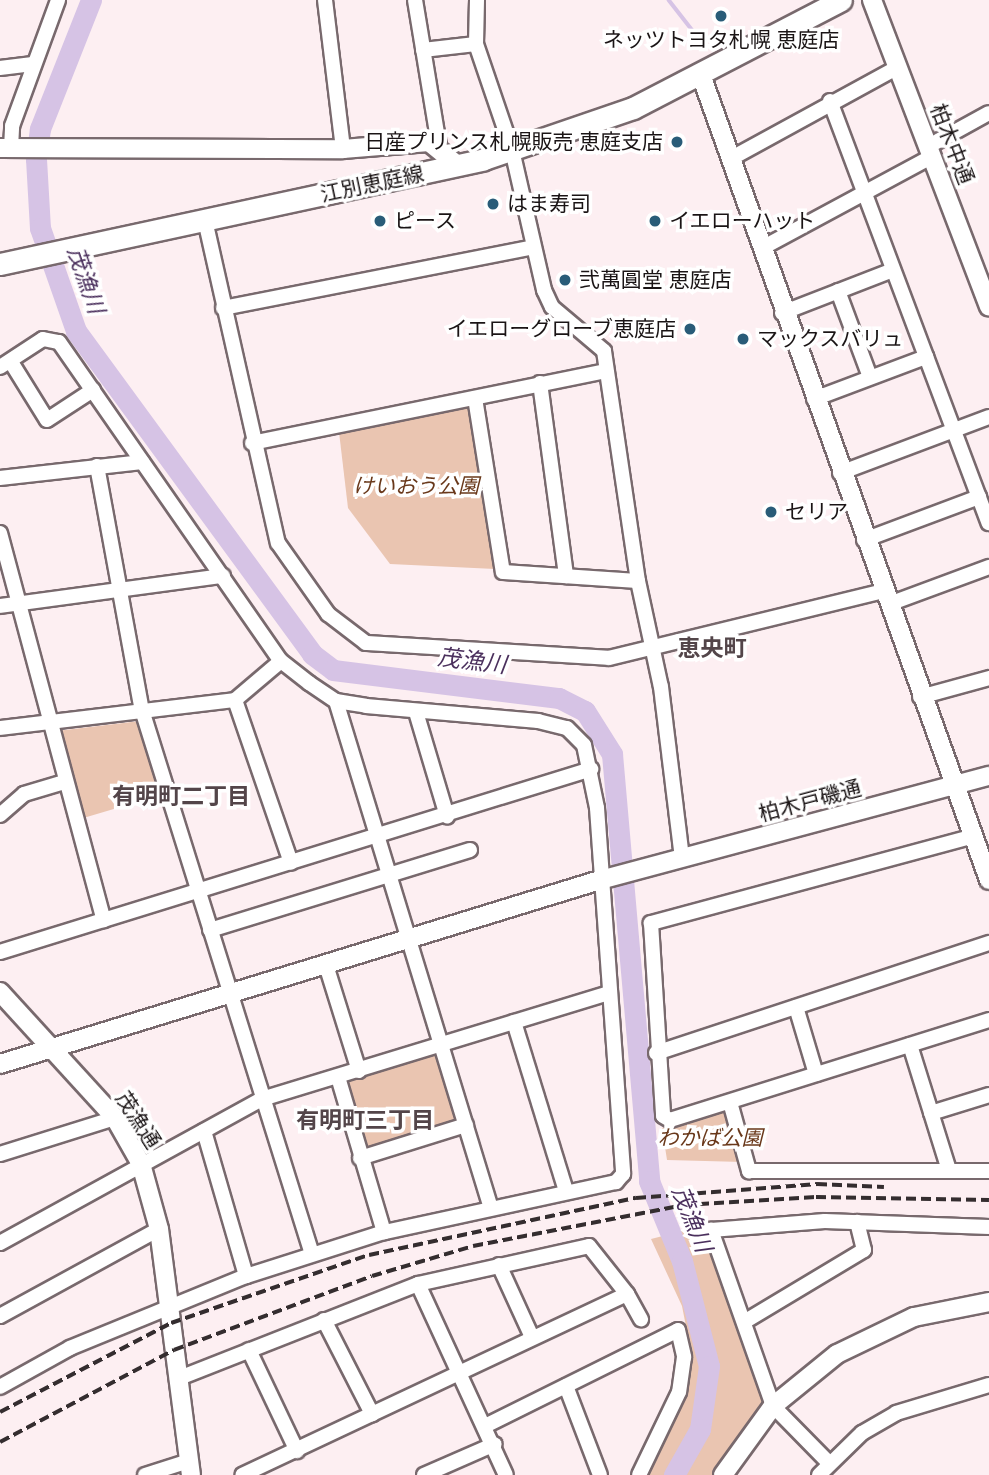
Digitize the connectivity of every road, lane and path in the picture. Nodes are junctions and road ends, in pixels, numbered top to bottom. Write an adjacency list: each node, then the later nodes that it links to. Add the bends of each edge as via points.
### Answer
1 (58, 0): 9 (street)
2 (325, 0): 17 (street)
3 (415, 0): 8 (street)
4 (477, 0): 7 (street)
5 (841, 0): 12 (main road, 江別恵庭線)
6 (872, 0): 10 (street, 柏木中通)
7 (476, 44): 8 (street); 18 (street)
8 (424, 50): 15 (street)
9 (33, 64): 11 (street); 16 (street)
10 (898, 67): 13 (street); 19 (street, 柏木中通)
11 (0, 68)
12 (701, 75): 18 (main road, 江別恵庭線, via 633,108); 20 (street)
13 (830, 101): 20 (street); 22 (street)
14 (989, 113): 19 (street)
15 (439, 145): 17 (street); 21 (street)
16 (11, 148): 17 (street)
17 (343, 149)
18 (512, 150): 21 (main road, 江別恵庭線); 24 (street)
19 (931, 151): 22 (street); 29 (street, 柏木中通)
20 (730, 159): 25 (street)
21 (457, 165): 23 (main road, 江別恵庭線)
22 (863, 191): 25 (street); 27 (street)
23 (205, 220): 26 (main road, 江別恵庭線); 30 (street)
24 (533, 247): 30 (street); 34 (street, via 552,307 604,351)
25 (762, 248): 31 (street)
26 (0, 264)
27 (893, 270): 28 (street); 32 (street)
28 (838, 291): 31 (street); 35 (street)
29 (989, 306)
30 (223, 308): 42 (street)
31 (782, 313): 39 (street)
32 (926, 357): 35 (street); 41 (street)
33 (5, 364): 37 (street, via 50,338); 37 (street, via 47,420)
34 (606, 371): 36 (street); 54 (street)
35 (870, 377): 39 (street)
36 (540, 383): 38 (street); 53 (street)
37 (93, 390): 43 (street)
38 (475, 398): 42 (street); 53 (street, via 503,572)
39 (814, 399): 45 (street)
40 (989, 417): 41 (street)
41 (954, 431): 45 (street); 47 (street)
42 (252, 443): 59 (street, via 278,543 328,614 366,643 567,659)
43 (142, 463): 44 (street); 52 (street)
44 (97, 466): 46 (street); 55 (street)
45 (840, 473): 50 (street)
46 (0, 478)
47 (979, 497): 48 (street); 50 (street)
48 (989, 523)
49 (0, 533): 57 (street)
50 (864, 540): 56 (street)
51 (989, 567): 56 (street)
52 (223, 576): 55 (street); 60 (street)
53 (566, 576): 54 (street)
54 (638, 581): 59 (street)
55 (120, 591): 57 (street); 65 (street)
56 (886, 597): 59 (street); 62 (street)
57 (16, 604): 58 (street); 67 (street)
58 (0, 606)
59 (651, 649): 78 (street)
60 (282, 661): 63 (street); 64 (street)
61 (989, 678): 62 (street)
62 (920, 697): 72 (street)
63 (235, 701): 65 (street); 79 (street)
64 (336, 701): 66 (street); 75 (street)
65 (142, 710): 67 (street); 83 (street)
66 (416, 712): 69 (street, via 567,728 584,745); 74 (street)
67 (46, 722): 68 (street); 71 (street)
68 (0, 728)
69 (591, 769): 74 (street); 81 (street)
70 (989, 776): 72 (street, 柏木戸磯通)
71 (64, 782): 73 (street, via 24,794); 84 (street)
72 (952, 786): 76 (street); 78 (street, 柏木戸磯通)
73 (0, 816)
74 (447, 816): 75 (street)
75 (379, 836): 79 (street); 80 (street)
76 (974, 836): 82 (street); 99 (street, via 651,923)
77 (470, 850): 80 (street)
78 (682, 859): 81 (street, 柏木戸磯通)
79 (291, 863): 83 (street)
80 (391, 876): 85 (street); 86 (street)
81 (605, 879): 86 (street, 柏木戸磯通); 91 (street)
82 (989, 880)
83 (199, 892): 84 (street); 85 (street)
84 (104, 920): 88 (street)
85 (210, 930): 92 (street)
86 (411, 938): 89 (street, 柏木戸磯通); 96 (street)
87 (989, 943): 93 (street)
88 (0, 952)
89 (326, 965): 92 (street, 柏木戸磯通); 101 (street)
90 (0, 992): 98 (street, 茂漁通)
91 (609, 993): 95 (street); 116 (street, via 623,1174 616,1182)
92 (230, 994): 98 (street, 柏木戸磯通); 105 (street)
93 (796, 1007): 99 (street); 102 (street)
94 (989, 1020): 97 (street)
95 (514, 1022): 96 (street); 116 (street)
96 (443, 1045): 101 (street); 109 (street)
97 (910, 1045): 102 (street); 107 (street)
98 (49, 1049): 100 (street, 柏木戸磯通); 108 (street, 茂漁通)
99 (656, 1053): 106 (street, via 663,1116 670,1120)
100 (0, 1065)
101 (359, 1071): 103 (street)
102 (816, 1074): 106 (street)
103 (338, 1077): 105 (street); 112 (street)
104 (989, 1095): 107 (street)
105 (262, 1099): 110 (street); 123 (street)
106 (730, 1102): 114 (street, via 750,1171)
107 (931, 1113): 114 (street)
108 (115, 1118): 111 (street); 113 (street, 茂漁通)
109 (467, 1125): 112 (street); 117 (street)
110 (204, 1131): 113 (street); 125 (street)
111 (0, 1154)
112 (360, 1158): 121 (street)
113 (141, 1164): 120 (street, 茂漁通); 122 (street)
114 (949, 1170): 115 (street)
115 (989, 1171)
116 (566, 1191): 117 (street)
117 (490, 1205): 121 (street)
118 (857, 1222): 119 (street); 133 (street, via 864,1250); 133 (street, via 711,1230)
119 (989, 1227)
120 (159, 1229): 129 (street, 茂漁通); 130 (street)
121 (384, 1232): 123 (street)
122 (0, 1243)
123 (312, 1254): 125 (street)
124 (499, 1265): 126 (street); 127 (street, via 589,1246); 134 (street)
125 (246, 1276): 129 (street)
126 (418, 1284): 132 (street); 136 (street)
127 (627, 1294): 131 (street); 134 (street)
128 (989, 1302): 141 (street, via 877,1332)
129 (170, 1308): 137 (street, 茂漁通); 139 (street, via 70,1348)
130 (0, 1315)
131 (641, 1319)
132 (324, 1320): 135 (street); 142 (street)
133 (744, 1322): 141 (street)
134 (532, 1337): 136 (street)
135 (249, 1350): 137 (street); 145 (street)
136 (461, 1371): 142 (street); 143 (street)
137 (177, 1380): 147 (street, 茂漁通)
138 (989, 1385): 146 (street, via 896,1413)
139 (0, 1386)
140 (566, 1386): 143 (street); 152 (street); 153 (street, via 678,1330 684,1357 679,1392)
141 (773, 1406): 146 (street); 154 (street)
142 (372, 1414): 145 (street)
143 (487, 1425): 144 (street)
144 (495, 1444): 150 (street); 151 (street)
145 (297, 1451): 149 (street)
146 (829, 1463): 155 (street)
147 (190, 1468): 148 (street)
148 (145, 1475)
149 (242, 1475)
150 (424, 1475)
151 (506, 1475)
152 (600, 1475)
153 (639, 1475)
154 (723, 1475)
155 (820, 1475)

